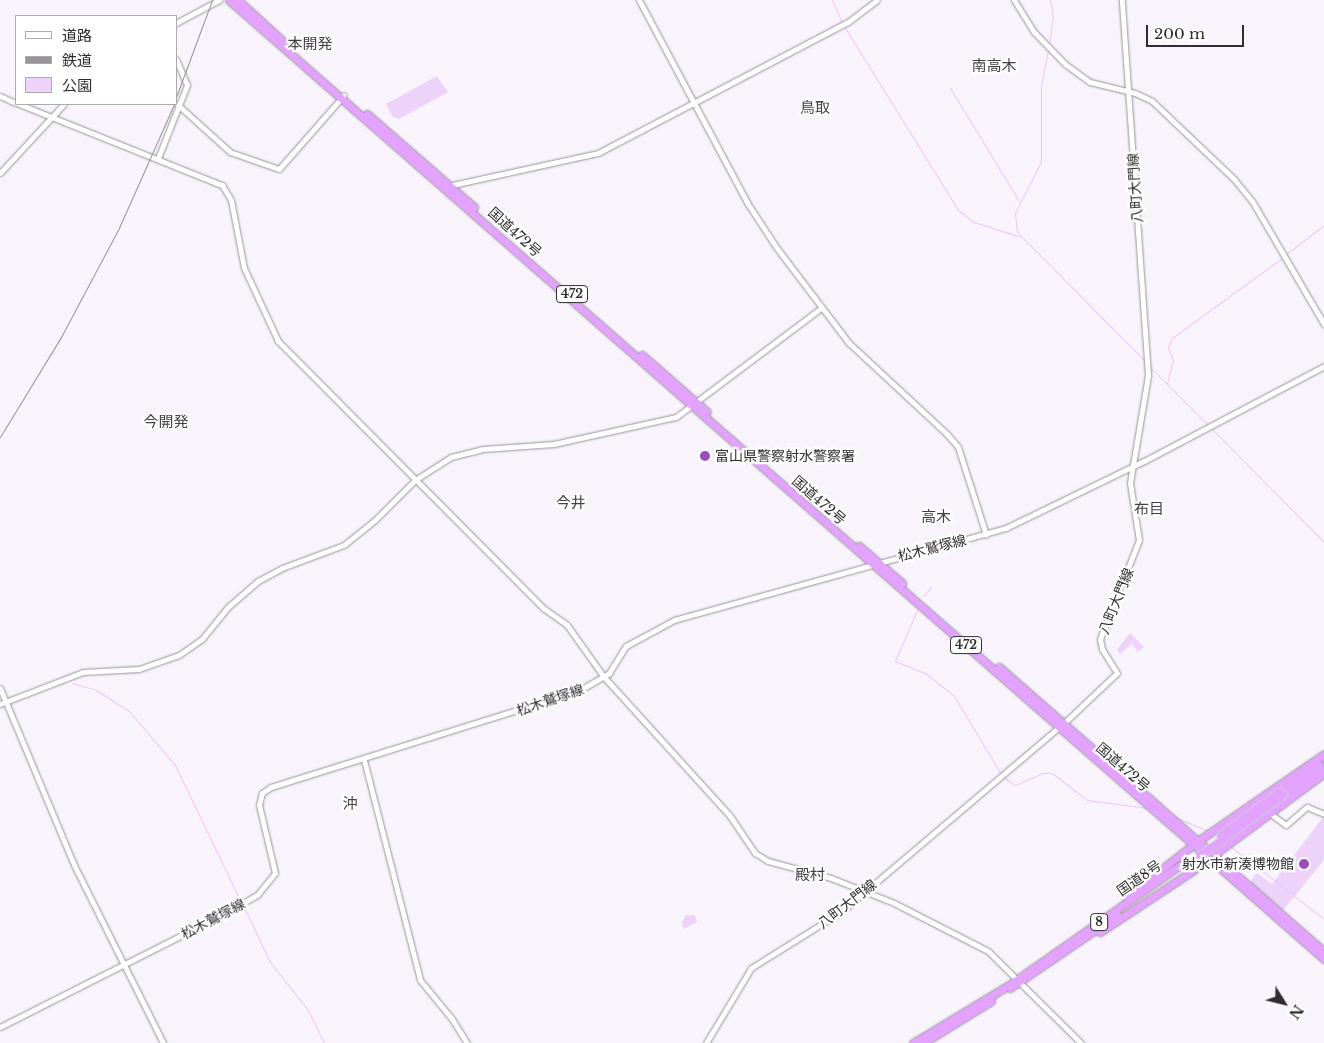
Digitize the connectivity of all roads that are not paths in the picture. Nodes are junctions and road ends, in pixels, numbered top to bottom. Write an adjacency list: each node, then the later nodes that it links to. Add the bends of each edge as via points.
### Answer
1 (219, 0): 8 (street)
2 (229, 0): 12 (highway, 国道472号 / 472)
3 (238, 0): 12 (highway, 国道472号 / 472)
4 (639, 0): 14 (street)
5 (877, 0): 14 (street, via 848,22)
6 (1014, 0): 10 (street, via 1044,43 1080,76 1102,87)
7 (1122, 0): 10 (street, 八町大門線)
8 (178, 22)
9 (178, 64): 17 (street, via 187,84)
10 (1128, 92): 23 (street, via 1143,96 1169,114 1234,179 1252,201); 26 (street, 八町大門線, via 1148,375)
11 (0, 96): 13 (street)
12 (343, 97): 17 (street, via 279,169 230,152); 21 (highway, 国道472号 / 472)
13 (15, 102)
14 (693, 103): 21 (street, via 598,154); 22 (street, via 759,223)
15 (23, 105): 18 (street)
16 (63, 105): 18 (street)
17 (178, 105): 19 (street)
18 (52, 117): 19 (street); 20 (street)
19 (158, 158): 27 (street, via 222,185 231,200 244,268 276,339)
20 (0, 173)
21 (447, 186): 25 (highway, 国道472号 / 472)
22 (820, 308): 25 (street); 28 (street, via 849,344 946,433 958,448)
23 (1324, 324)
24 (1324, 366): 26 (street, 松木鷲塚線)
25 (695, 404): 27 (street, via 674,418 554,444 470,452 436,465); 29 (highway, 国道472号 / 472)
26 (1133, 466): 28 (street, 松木鷲塚線); 33 (street, 八町大門線, via 1131,497 1139,540 1100,638 1102,649 1117,673)
27 (415, 480): 30 (street, via 543,608 567,625); 32 (street, via 344,544 282,568 251,586 202,639 172,660 139,670 83,672)
28 (986, 535): 29 (street, 松木鷲塚線)
29 (875, 563): 30 (street, 松木鷲塚線, via 674,620 626,646); 33 (highway, 国道472号 / 472)
30 (604, 677): 36 (street, 松木鷲塚線, via 580,690); 50 (street, via 730,816 759,856)
31 (0, 688): 32 (street)
32 (3, 703): 55 (street, via 74,865)
33 (1061, 725): 43 (highway, 国道472号 / 472); 44 (highway, 国道472号 / 472); 50 (street, 八町大門線)
34 (1324, 754): 40 (highway, 8)
35 (1324, 759): 39 (highway, 国道8号 / 8)
36 (364, 760): 55 (street, 松木鷲塚線, via 272,787 262,793 260,810 275,873 266,886 243,905); 59 (street, via 420,980)
37 (1324, 766): 39 (highway, 国道8号 / 8)
38 (1324, 773): 41 (highway, 8)
39 (1282, 793): 49 (highway, 国道8号 / 8, bridge)
40 (1256, 801): 41 (street); 44 (highway, 8)
41 (1269, 813): 42 (street, via 1286,825 1307,807); 45 (highway, 8)
42 (1324, 814)
43 (1179, 832): 44 (highway, 国道472号 / 472); 47 (highway, via 1185,845)
44 (1196, 843): 46 (highway, 国道472号 / 472); 47 (highway, 8)
45 (1226, 845): 46 (highway, 8); 48 (highway, via 1221,855)
46 (1211, 857): 48 (highway, 国道472号 / 472); 52 (highway, 8, via 1113,925); 54 (highway, 国道472号 / 472)
47 (1174, 859): 51 (highway, 8)
48 (1225, 865): 53 (highway, 国道472号 / 472)
49 (1181, 866): 51 (highway, 国道8号 / 8); 52 (highway, 国道8号 / 8)
50 (865, 891): 56 (street, via 988,951); 60 (street, 八町大門線, via 830,920 751,968)
51 (1088, 928): 56 (highway, 国道8号 / 8)
52 (1085, 938): 56 (highway, 国道8号 / 8)
53 (1324, 952)
54 (1324, 959)
55 (124, 965): 57 (street, 松木鷲塚線); 58 (street)
56 (1019, 979): 61 (highway, 国道8号 / 8); 62 (highway, 国道8号 / 8); 63 (street)
57 (0, 1027)
58 (163, 1043)
59 (467, 1043)
60 (706, 1043)
61 (913, 1043)
62 (923, 1043)
63 (1080, 1043)

